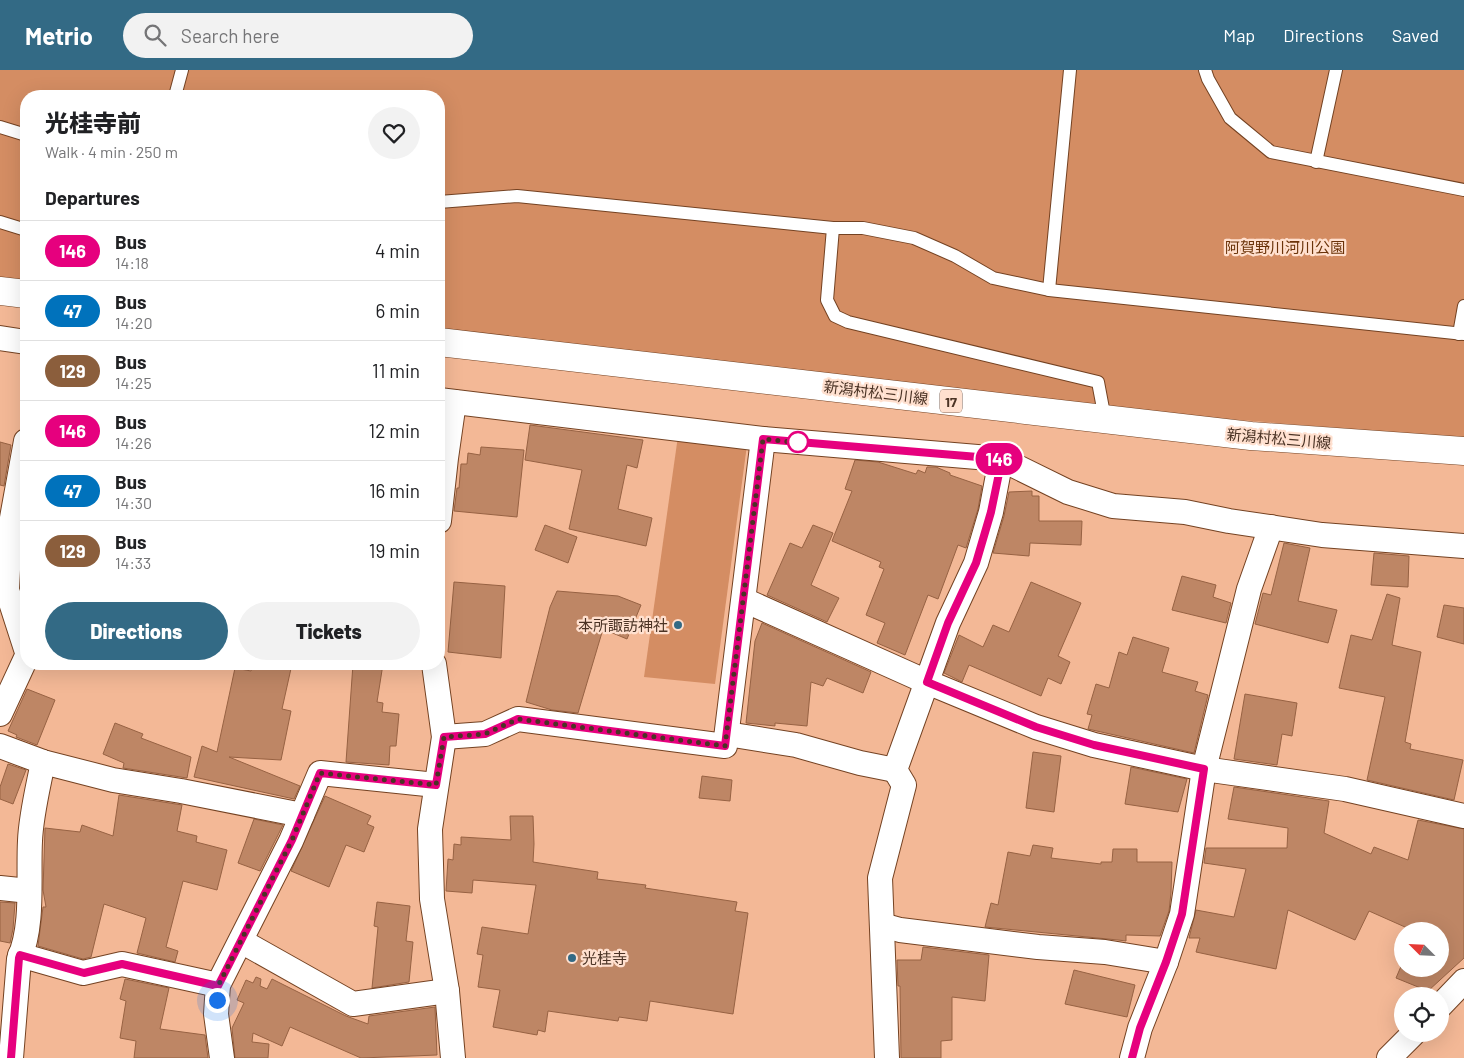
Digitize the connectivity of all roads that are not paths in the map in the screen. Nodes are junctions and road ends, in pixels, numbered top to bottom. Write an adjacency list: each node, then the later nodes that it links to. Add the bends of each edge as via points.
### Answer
1 (182, 70): 5 (lane)
2 (1070, 70): 14 (lane)
3 (1206, 70): 8 (lane, via 1230,118 1237,124 1271,152)
4 (1336, 70): 8 (lane)
5 (177, 90)
6 (0, 127): 7 (lane)
7 (20, 133)
8 (1316, 162): 9 (lane)
9 (1464, 190)
10 (445, 202): 13 (lane, via 517,196)
11 (0, 222): 12 (lane)
12 (20, 228)
13 (833, 228): 14 (lane, via 863,228 914,238 993,278); 23 (lane, via 827,300 835,316 848,322 1098,382)
14 (1048, 290): 18 (lane)
15 (0, 291): 16 (main road)
16 (20, 293)
17 (1464, 306): 18 (lane)
18 (1462, 334)
19 (0, 338): 20 (street)
20 (20, 341)
21 (445, 343): 23 (main road, 新潟村松三川線 / 17)
22 (446, 401): 24 (street); 27 (street)
23 (1105, 419): 25 (main road, 新潟村松三川線 / 17, via 1251,436)
24 (763, 439): 26 (street); 31 (street)
25 (1464, 451)
26 (1002, 459): 29 (street, via 1068,492 1113,506 1185,512); 35 (street, via 976,563 948,623)
27 (445, 467)
28 (20, 474): 32 (street, via 10,529 7,590)
29 (1271, 527): 30 (street, via 1322,535); 41 (street, via 1249,589)
30 (1464, 546)
31 (744, 600): 35 (street); 37 (street)
32 (20, 630)
33 (20, 670): 36 (street)
34 (435, 670): 38 (street)
35 (927, 682): 41 (street, via 1036,727 1094,745); 42 (street)
36 (0, 714)
37 (727, 734): 38 (street, via 725,746 518,719 485,734); 42 (street, via 796,746)
38 (444, 737): 43 (street)
39 (0, 746): 40 (street)
40 (43, 762): 44 (street, via 113,780); 47 (street, via 30,839)
41 (1204, 769): 45 (street, via 1345,789); 51 (street, via 1182,914)
42 (895, 770): 48 (street, via 904,785 880,878)
43 (436, 785): 44 (street, via 320,773); 54 (street, via 430,829 432,899)
44 (302, 815): 49 (street)
45 (1464, 816)
46 (0, 888): 47 (street)
47 (29, 891): 50 (street, via 24,946)
48 (882, 924): 51 (street, via 900,930 1105,952); 60 (street)
49 (241, 941): 53 (street); 54 (street, via 353,1004)
50 (20, 955): 53 (street, via 84,973 122,964); 57 (street)
51 (1166, 962): 61 (street)
52 (1464, 981): 55 (street)
53 (218, 986): 58 (street, via 216,1014)
54 (447, 991): 59 (street)
55 (1449, 997)
56 (1405, 1042): 62 (street)
57 (11, 1058)
58 (222, 1058)
59 (453, 1058)
60 (887, 1058)
61 (1132, 1058)
62 (1389, 1058)

